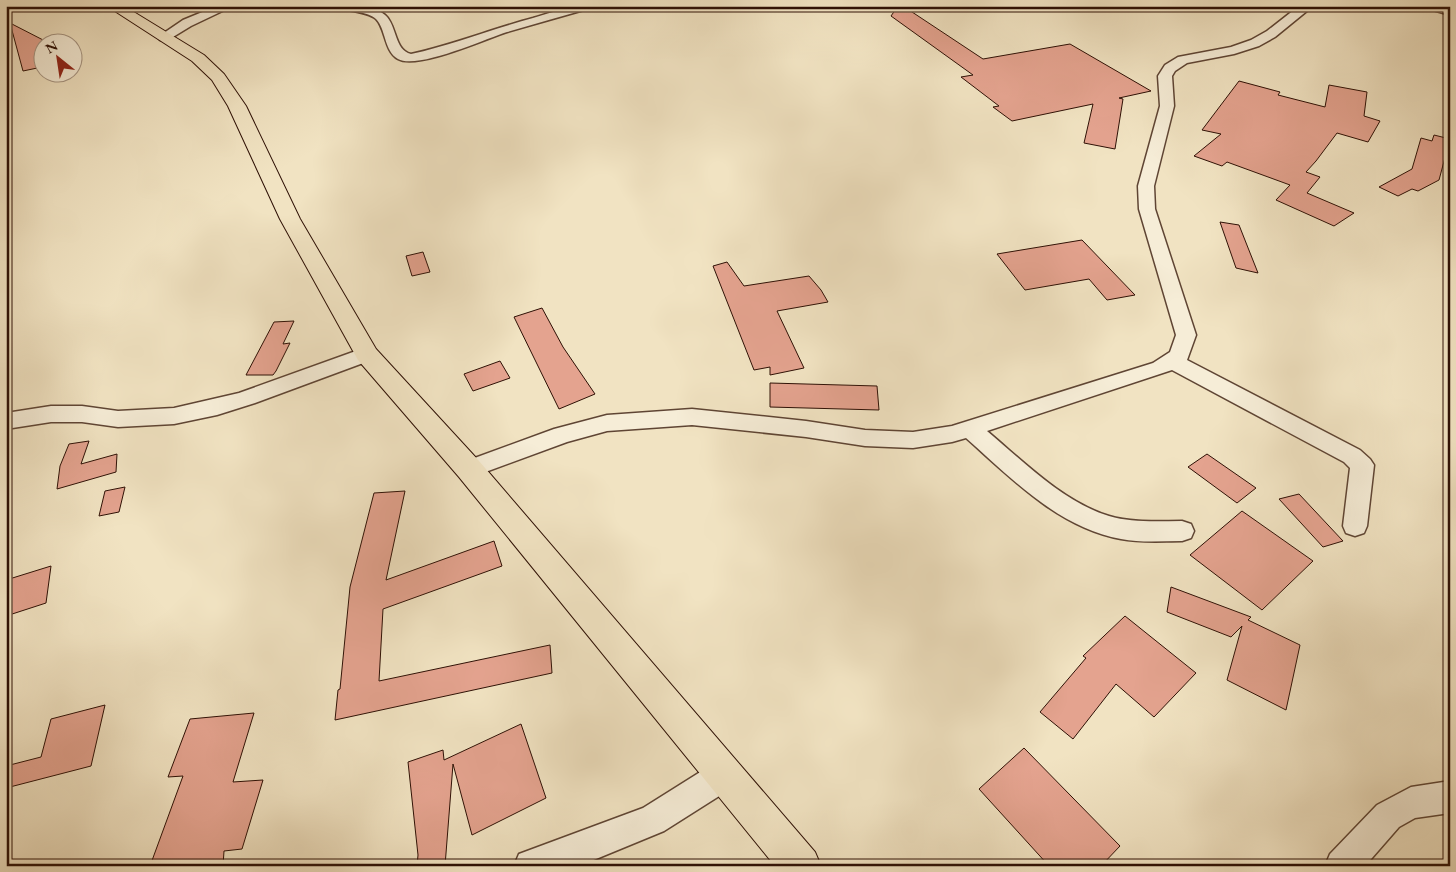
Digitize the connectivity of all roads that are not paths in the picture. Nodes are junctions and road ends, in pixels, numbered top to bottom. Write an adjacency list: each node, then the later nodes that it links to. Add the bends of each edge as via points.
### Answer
1 (114, 6): 8 (main road)
2 (227, 6): 8 (street, via 194,19)
3 (340, 6): 4 (street, via 382,18 396,49 402,56 411,58 447,50 502,30)
4 (587, 6)
5 (1307, 6): 10 (street, via 1272,34 1255,43 1183,60 1170,68 1166,76 1167,106 1146,186 1147,209 1186,335 1179,356)
6 (1430, 6): 7 (street)
7 (1450, 12)
8 (164, 37): 9 (main road, via 198,58 218,78 237,106 290,219)
9 (366, 354): 11 (street, via 217,408 174,416 118,419 51,414); 13 (main road)
10 (1171, 361): 12 (street, via 1160,368); 14 (street, via 1352,456 1362,465)
11 (6, 421)
12 (969, 428): 13 (street, via 913,440 865,438 692,417 607,423); 15 (street, via 1052,496 1103,525 1135,531)
13 (469, 469): 16 (main road)
14 (1355, 526)
15 (1182, 531)
16 (724, 776): 18 (street, via 653,820); 19 (main road)
17 (1450, 797): 20 (street, via 1411,803 1388,816)
18 (531, 866)
19 (801, 866)
20 (1342, 866)

